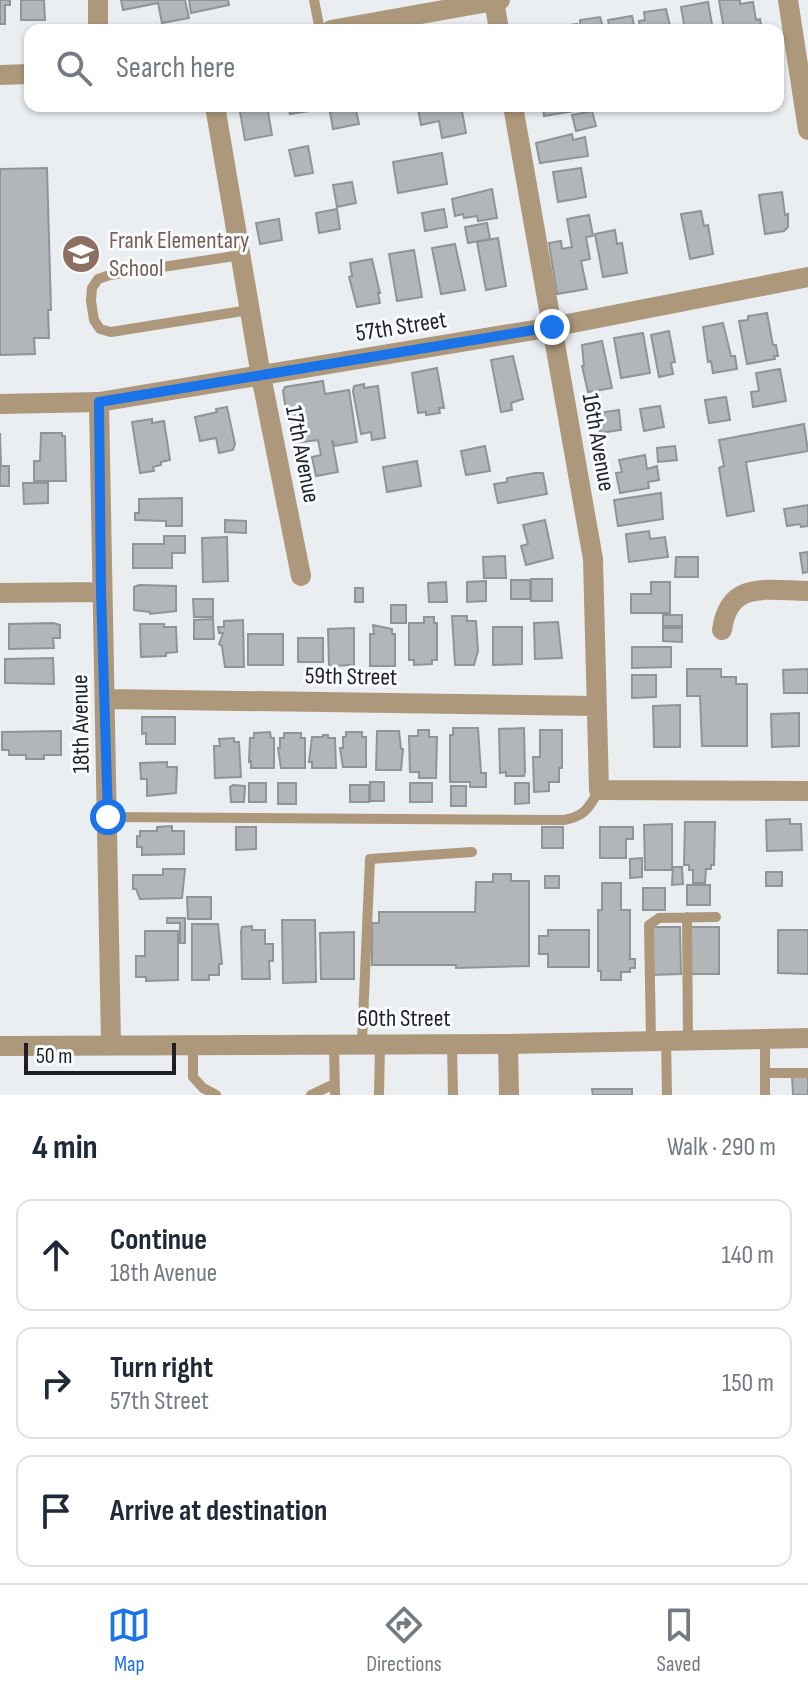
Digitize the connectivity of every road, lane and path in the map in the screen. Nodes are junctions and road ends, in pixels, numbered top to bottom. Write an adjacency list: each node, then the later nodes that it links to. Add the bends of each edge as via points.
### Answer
1 (98, 0): 5 (street)
2 (314, 0): 6 (lane)
3 (496, 0): 7 (street); 8 (street)
4 (788, 0): 13 (street)
5 (98, 24)
6 (319, 24)
7 (364, 24)
8 (498, 24)
9 (24, 74): 10 (street)
10 (0, 75)
11 (216, 112): 14 (street, 17th Avenue)
12 (514, 112): 17 (street, 16th Avenue)
13 (808, 130)
14 (241, 255): 16 (street, 17th Avenue); 16 (lane, via 98,279 92,288 94,320 111,332)
15 (808, 277): 17 (street, 57th Street)
16 (249, 310): 18 (street, 17th Avenue)
17 (552, 327): 18 (street, 57th Street); 27 (street, 16th Avenue, via 593,559)
18 (261, 376): 19 (street, 57th Street); 21 (street, 17th Avenue)
19 (99, 402): 20 (street, 57th Street); 23 (street, 18th Avenue)
20 (0, 404)
21 (301, 576)
22 (808, 591): 25 (street, via 751,591 737,596 724,614)
23 (101, 592): 24 (street); 26 (street, 18th Avenue)
24 (0, 593)
25 (722, 630)
26 (106, 699): 27 (street, 59th Street); 30 (street, 18th Avenue)
27 (595, 706): 28 (street, 16th Avenue)
28 (599, 790): 29 (street); 30 (lane, via 586,812 564,820)
29 (808, 791)
30 (108, 817): 38 (street, 18th Avenue)
31 (472, 852): 41 (lane, via 370,859)
32 (687, 917): 33 (lane); 36 (lane); 37 (lane, via 659,918 649,925)
33 (716, 917)
34 (808, 1038): 35 (street, 60th Street)
35 (765, 1039): 36 (street, 60th Street); 45 (lane)
36 (688, 1040): 37 (street, 60th Street)
37 (658, 1041): 43 (street, 60th Street); 53 (lane)
38 (111, 1044): 39 (street, 60th Street); 44 (street, 60th Street)
39 (193, 1044): 40 (street, 60th Street); 48 (lane, via 193,1077)
40 (334, 1044): 41 (street, 60th Street); 47 (lane)
41 (371, 1044): 42 (street, 60th Street); 50 (lane)
42 (452, 1044): 43 (street, 60th Street); 51 (lane)
43 (508, 1044): 52 (street)
44 (0, 1046)
45 (765, 1073): 46 (lane); 54 (lane)
46 (808, 1073)
47 (334, 1089): 49 (lane)
48 (216, 1095)
49 (311, 1095)
50 (379, 1095)
51 (453, 1095)
52 (509, 1095)
53 (667, 1095)
54 (765, 1095)

